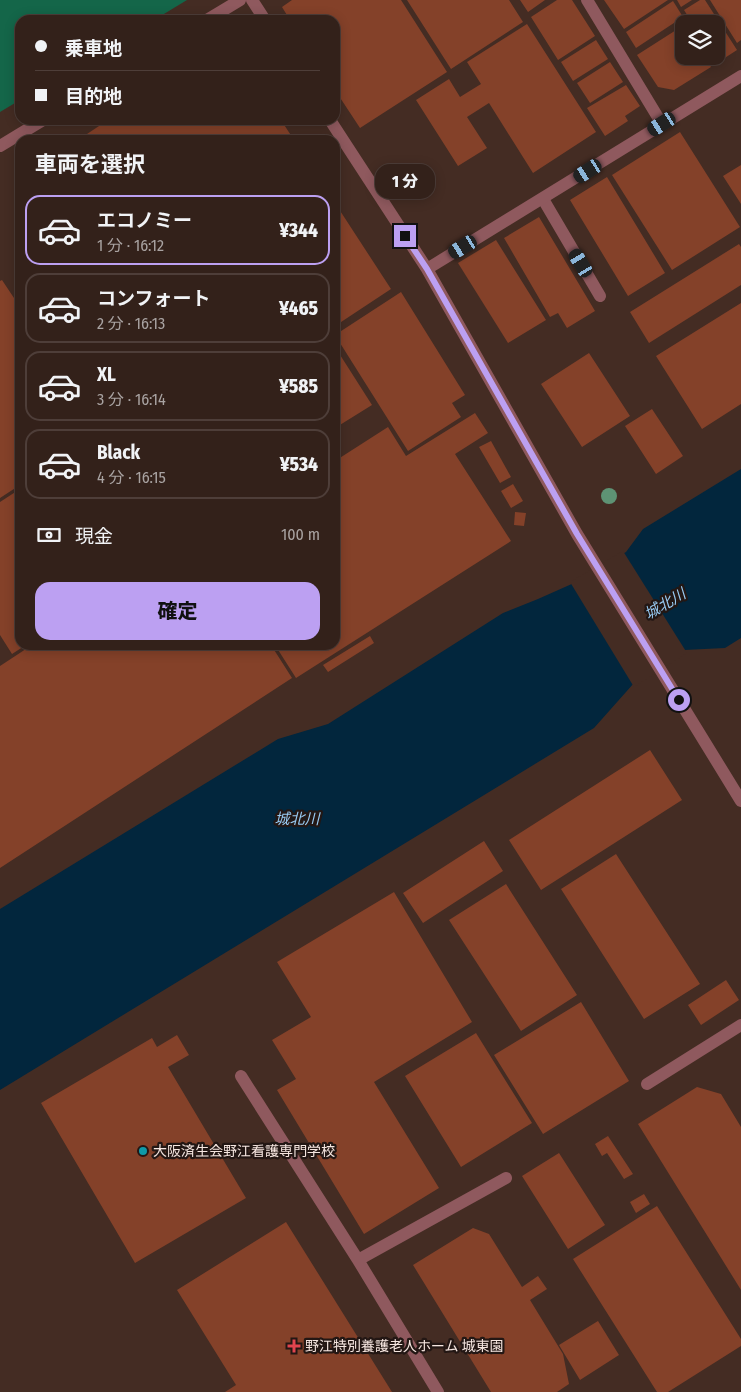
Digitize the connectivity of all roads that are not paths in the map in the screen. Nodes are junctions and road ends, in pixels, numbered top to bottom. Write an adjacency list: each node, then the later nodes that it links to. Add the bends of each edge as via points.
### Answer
1 (240, 0): 4 (street)
2 (252, 0): 5 (street)
3 (587, 0): 7 (street)
4 (215, 15)
5 (262, 15)
6 (741, 76): 7 (street)
7 (662, 124): 13 (street)
8 (35, 125): 9 (street)
9 (18, 135)
10 (340, 135): 14 (street)
11 (15, 137): 12 (street)
12 (0, 146)
13 (543, 199): 14 (street); 15 (street)
14 (427, 269): 16 (street, via 586,549)
15 (600, 296)
16 (741, 801)
17 (741, 1025): 19 (street)
18 (241, 1076): 21 (street)
19 (647, 1084)
20 (506, 1178): 21 (street)
21 (358, 1260): 22 (street)
22 (438, 1392)

